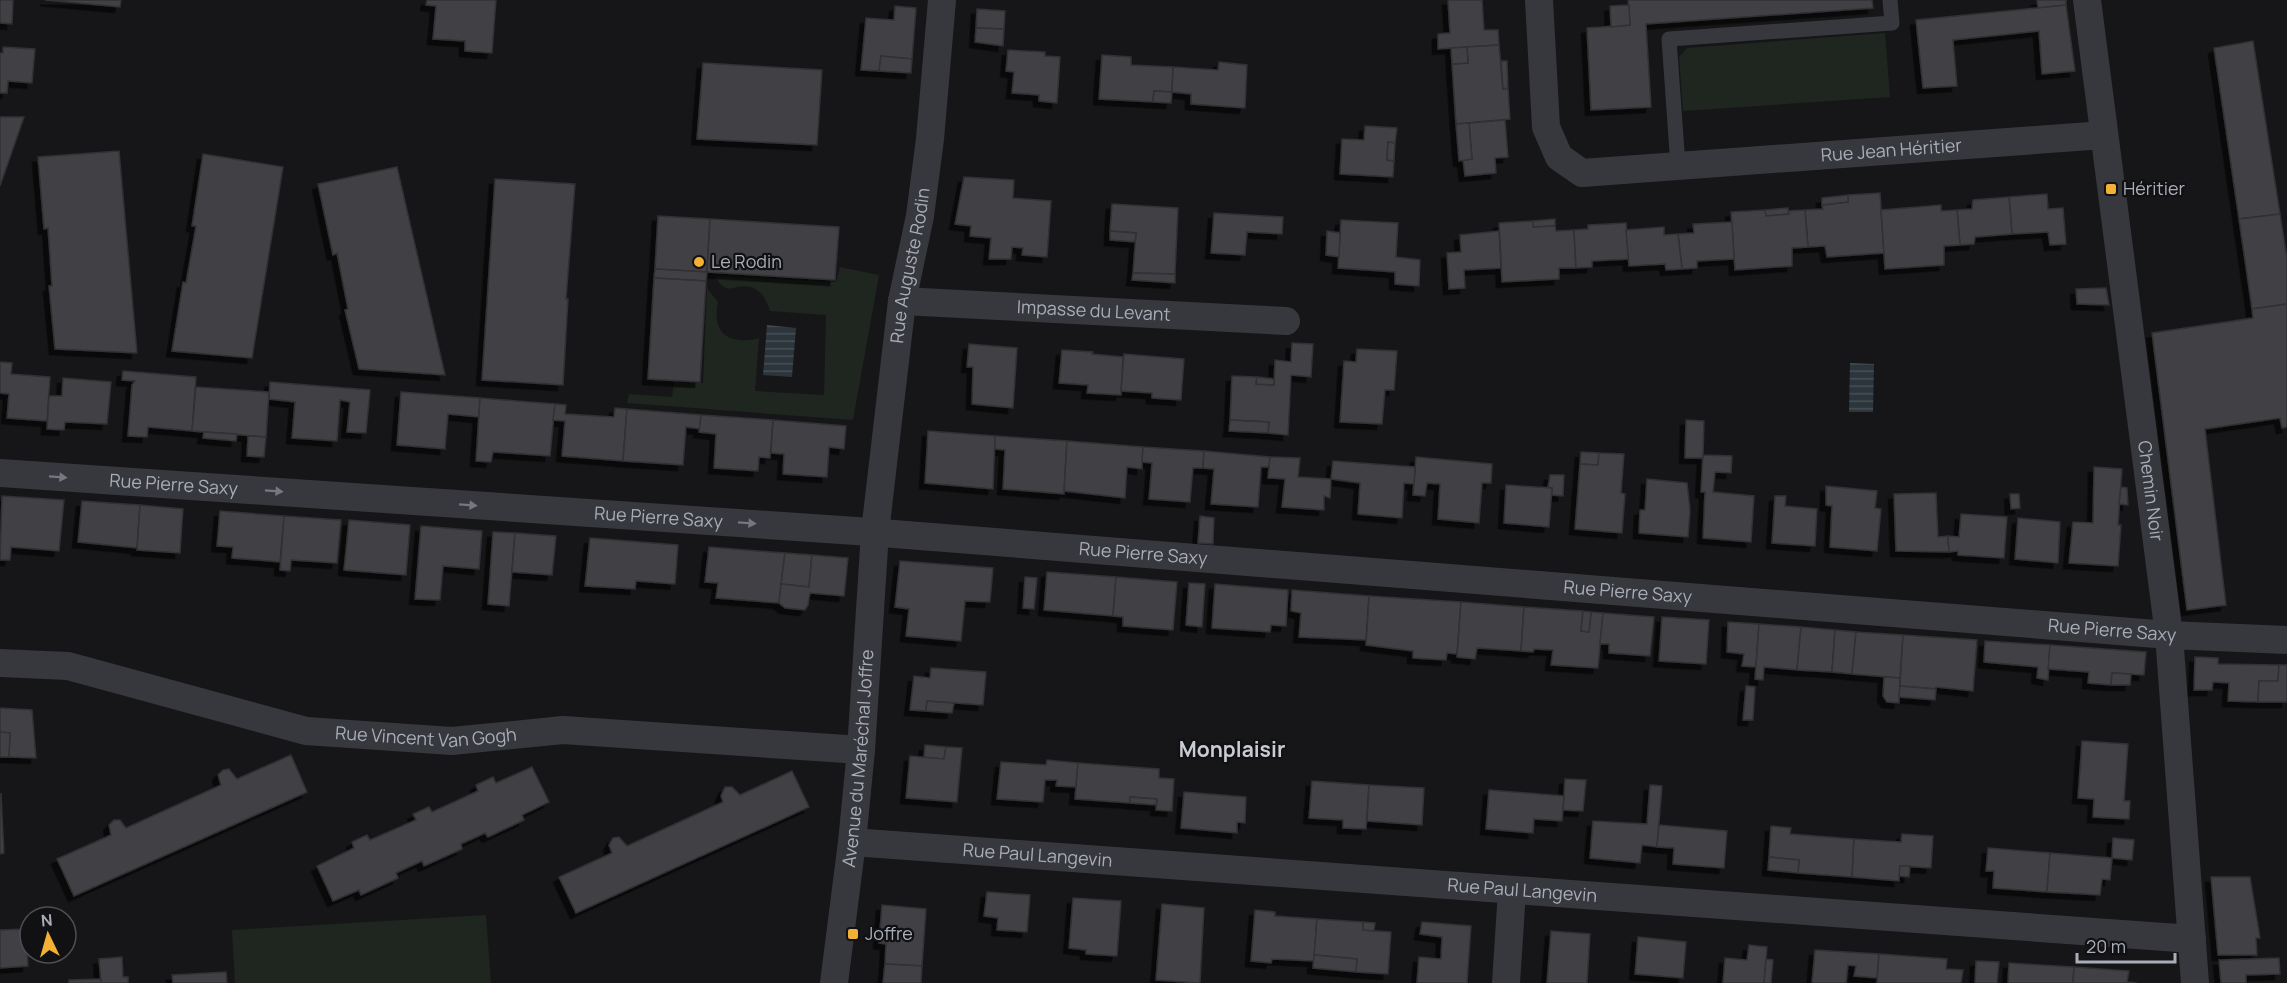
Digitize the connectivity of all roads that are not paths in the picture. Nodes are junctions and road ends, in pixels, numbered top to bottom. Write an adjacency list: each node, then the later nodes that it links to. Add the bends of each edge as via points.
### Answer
1 (942, 0): 7 (street, Rue Auguste Rodin, via 920,216)
2 (1539, 0): 6 (street, Rue Jean Héritier, via 1546,127 1559,156 1582,173)
3 (1890, 0): 6 (lane, via 1892,23 1669,39)
4 (2086, 0): 5 (street, Chemin Noir)
5 (2103, 135): 6 (street, Rue Jean Héritier); 11 (street, Chemin Noir)
6 (1678, 166)
7 (902, 301): 8 (street, Impasse du Levant); 10 (street, Rue Auguste Rodin)
8 (1286, 321)
9 (0, 473): 10 (street, Rue Pierre Saxy, one-way to 10)
10 (875, 532): 11 (street, Rue Pierre Saxy); 14 (street, Avenue du Maréchal Joffre)
11 (2169, 635): 12 (street, Rue Pierre Saxy); 17 (street, Chemin Noir)
12 (2287, 640)
13 (0, 663): 14 (street, Rue Vincent Van Gogh, via 68,666 306,731 452,741 563,730)
14 (861, 750): 15 (street, Avenue du Maréchal Joffre)
15 (852, 842): 16 (street, Rue Paul Langevin); 18 (street, Avenue du Maréchal Joffre)
16 (1512, 891): 17 (street, Rue Paul Langevin); 19 (street)
17 (2192, 939): 20 (street, Chemin Noir)
18 (834, 983)
19 (1506, 983)
20 (2195, 983)

